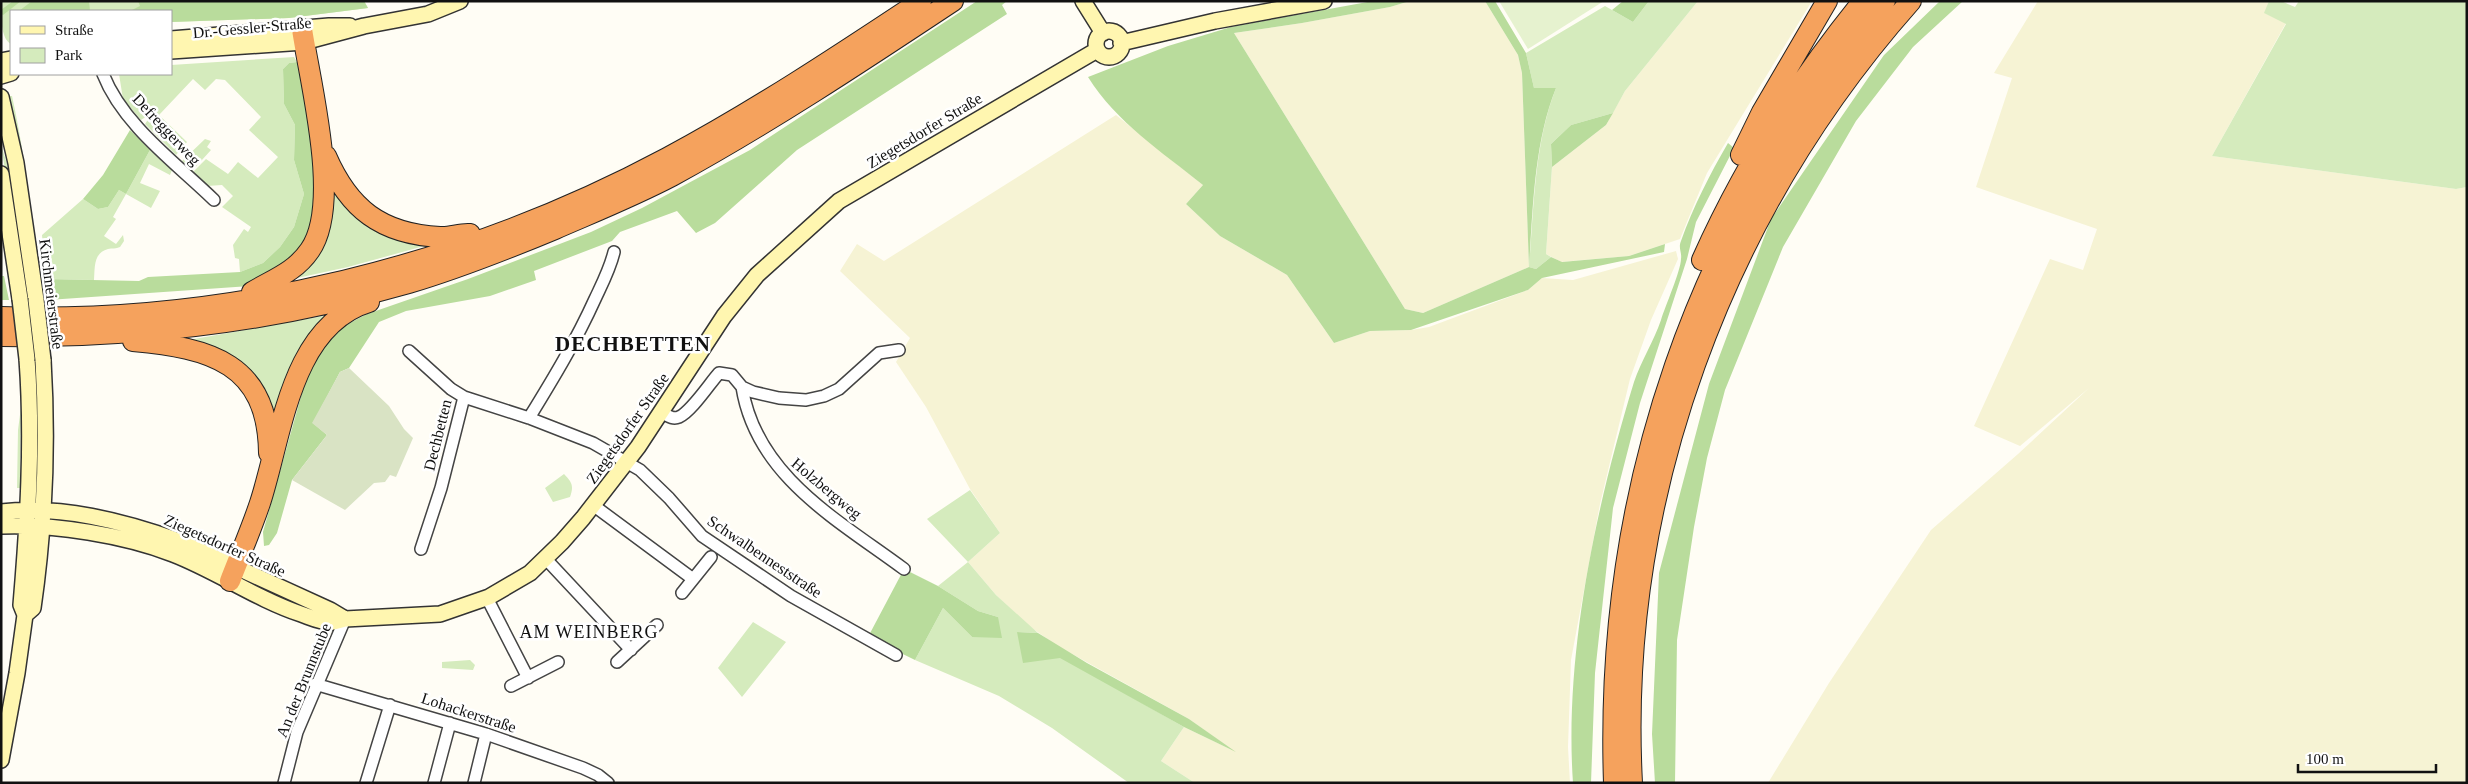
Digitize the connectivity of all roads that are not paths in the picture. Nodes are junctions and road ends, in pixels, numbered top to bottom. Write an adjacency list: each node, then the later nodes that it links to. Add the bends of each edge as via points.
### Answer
1 (460, 1): 14 (street, Dr.-Gessler-Straße, via 415,17 364,26 329,26)
2 (902, 1): 19 (highway, via 848,39)
3 (921, 1): 19 (highway)
4 (953, 1): 28 (highway, via 798,103 670,177 490,256)
5 (1083, 1): 13 (street)
6 (1324, 1): 16 (street)
7 (1827, 1): 27 (highway, via 1758,120 1719,204)
8 (1863, 1): 27 (highway, via 1800,82 1756,152)
9 (1886, 1): 39 (highway, via 1828,72 1742,209 1699,300)
10 (1911, 1): 12 (highway)
11 (1924, 1): 12 (highway)
12 (1886, 30): 77 (highway, via 1831,101 1768,201 1723,294 1690,377 1666,457 1643,571 1633,657)
13 (1103, 33): 16 (street, via 1117,34); 17 (street, via 1096,40)
14 (303, 35): 15 (street, Dr.-Gessler-Straße); 18 (street, Dr.-Gessler-Straße); 22 (highway)
15 (172, 39)
16 (1121, 43): 17 (street, via 1114,56 1105,56)
17 (1097, 50): 37 (street, Ziegetsdorfer Straße, via 839,201 757,275 724,316)
18 (172, 51)
19 (829, 62): 25 (highway, via 666,158 560,208)
20 (104, 75): 24 (street, Defreggerweg, via 115,97 144,133)
21 (1, 97): 44 (street, Kirchmeierstraße, bridge, via 16,163 43,360)
22 (320, 144): 25 (highway, via 344,191 363,212 384,225 441,237 468,234); 29 (highway, via 324,204 318,235 311,248 288,273)
23 (1, 174): 43 (street, Kirchmeierstraße, bridge, via 27,359)
24 (214, 200)
25 (484, 238): 29 (highway, via 387,269)
26 (614, 252): 38 (street, via 590,312)
27 (1694, 278): 39 (highway, via 1665,358)
28 (411, 282): 31 (highway, via 250,319); 41 (highway, via 397,294 358,305 326,328 302,366 288,401)
29 (238, 301): 30 (highway, via 117,315)
30 (1, 317)
31 (110, 333): 32 (highway); 41 (highway, via 133,341 165,344 206,354 242,374 264,412 269,435)
32 (1, 336)
33 (899, 350): 35 (street, via 879,353 839,389 824,396 806,400 779,398)
34 (410, 351): 36 (street, Dechbetten)
35 (742, 387): 37 (street, via 732,375 719,373 679,417 671,418); 52 (street, Holzbergweg, via 753,427 778,468 794,486)
36 (464, 397): 38 (street, Schwalbenneststraße); 49 (street, Dechbetten)
37 (661, 412): 40 (street, Ziegetsdorfer Straße)
38 (529, 418): 40 (street, Schwalbenneststraße, via 593,443)
39 (1658, 418): 76 (highway, via 1637,497 1620,602 1614,689)
40 (625, 462): 42 (street, Ziegetsdorfer Straße); 61 (street, Schwalbenneststraße, via 640,470 702,536 791,596)
41 (269, 470): 53 (highway)
42 (593, 505): 51 (street, Ziegetsdorfer Straße); 54 (street)
43 (27, 510): 44 (street, Ziegetsdorfer Straße); 45 (street, Ziegetsdorfer Straße); 47 (street, Kirchmeierstraße)
44 (44, 510): 48 (street, Kirchmeierstraße); 53 (street, Ziegetsdorfer Straße, via 106,520 157,533)
45 (1, 512)
46 (1, 526): 47 (street, Ziegetsdorfer Straße)
47 (26, 526): 48 (street, Ziegetsdorfer Straße); 57 (street, Kirchmeierstraße, via 21,605)
48 (43, 528): 53 (street, Ziegetsdorfer Straße, via 126,539); 57 (street, Kirchmeierstraße, via 33,608)
49 (422, 549)
50 (711, 557): 54 (street)
51 (545, 558): 56 (street, Ziegetsdorfer Straße, via 530,572); 60 (street)
52 (904, 569)
53 (233, 574): 58 (street, Ziegetsdorfer Straße, via 330,610)
54 (693, 579): 55 (street)
55 (682, 594)
56 (487, 598): 58 (street, Ziegetsdorfer Straße, via 440,614); 64 (street)
57 (25, 615): 70 (street)
58 (345, 620): 65 (street, An der Brunnstube)
59 (657, 625): 60 (street)
60 (631, 650): 63 (street)
61 (896, 655)
62 (558, 662): 64 (street)
63 (617, 662)
64 (528, 678): 66 (street)
65 (316, 684): 67 (street, Lohackerstraße); 71 (street, An der Brunnstube, via 297,732)
66 (511, 686)
67 (390, 705): 68 (street, Lohackerstraße); 72 (street)
68 (450, 723): 69 (street, Lohackerstraße); 73 (street)
69 (486, 734): 74 (street); 75 (street, Lohackerstraße, via 583,768)
70 (1, 760)
71 (284, 783)
72 (366, 783)
73 (434, 783)
74 (474, 783)
75 (608, 783)
76 (1614, 783)
77 (1632, 783)

